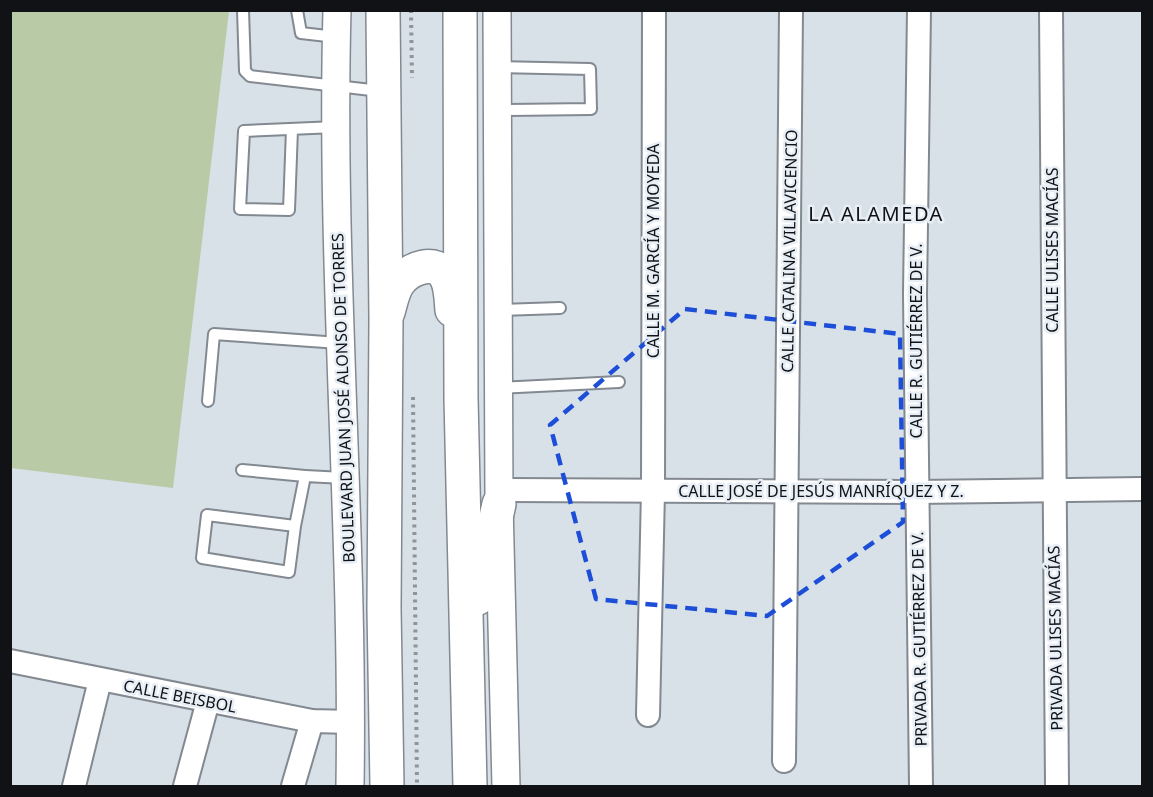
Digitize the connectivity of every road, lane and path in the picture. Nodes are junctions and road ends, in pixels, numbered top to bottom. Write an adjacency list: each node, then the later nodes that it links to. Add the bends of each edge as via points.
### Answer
1 (243, 10): 14 (lane, via 245,71 250,76)
2 (297, 10): 11 (lane, via 301,33)
3 (382, 10): 13 (main road)
4 (411, 10): 13 (path)
5 (460, 10): 25 (main road)
6 (497, 10): 12 (street)
7 (654, 10): 32 (street, CALLE M. GARCÍA Y MOYEDA)
8 (791, 10): 33 (street, CALLE CATALINA VILLAVICENCIO)
9 (918, 10): 34 (street, CALLE R. GUTIÉRREZ DE V.)
10 (1051, 10): 31 (street, CALLE ULISES MACÍAS)
11 (336, 24): 14 (street, BOULEVARD JUAN JOSÉ ALONSO DE TORRES)
12 (498, 67): 15 (street); 15 (lane, via 590,69 591,109)
13 (398, 86): 14 (lane); 20 (main road)
14 (336, 88): 16 (street, BOULEVARD JUAN JOSÉ ALONSO DE TORRES)
15 (497, 110): 19 (street)
16 (336, 127): 17 (lane); 21 (street, BOULEVARD JUAN JOSÉ ALONSO DE TORRES)
17 (292, 129): 17 (lane, via 244,131 240,209 289,210)
18 (560, 308): 19 (lane)
19 (498, 310): 24 (street)
20 (386, 320): 25 (main road, via 398,282 412,270 424,266 443,272 451,297); 38 (main road)
21 (342, 343): 26 (lane, via 214,334); 29 (street, BOULEVARD JUAN JOSÉ ALONSO DE TORRES)
22 (619, 382): 24 (lane)
23 (413, 387): 53 (path)
24 (499, 388): 35 (street)
25 (461, 398): 39 (main road)
26 (208, 401)
27 (242, 470): 28 (lane)
28 (305, 476): 29 (lane); 36 (lane)
29 (347, 478): 37 (street, BOULEVARD JUAN JOSÉ ALONSO DE TORRES)
30 (1143, 489): 31 (street, CALLE JOSÉ DE JESÚS MANRÍQUEZ Y Z.)
31 (1054, 490): 34 (street, CALLE JOSÉ DE JESÚS MANRÍQUEZ Y Z.); 57 (street, PRIVADA ULISES MACÍAS)
32 (653, 491): 33 (street, CALLE JOSÉ DE JESÚS MANRÍQUEZ Y Z.); 35 (street, CALLE JOSÉ DE JESÚS MANRÍQUEZ Y Z.); 43 (street, CALLE M. GARCÍA Y MOYEDA)
33 (787, 492): 34 (street, CALLE JOSÉ DE JESÚS MANRÍQUEZ Y Z.); 46 (street, CALLE CATALINA VILLAVICENCIO)
34 (916, 492): 56 (street, PRIVADA R. GUTIÉRREZ DE V.)
35 (499, 497): 39 (main road); 55 (street)
36 (296, 526): 36 (lane, via 290,572 202,558 207,515)
37 (349, 609): 38 (street); 45 (street, BOULEVARD JUAN JOSÉ ALONSO DE TORRES)
38 (384, 609): 51 (main road); 52 (main road, via 394,645)
39 (466, 653): 54 (main road)
40 (10, 661): 41 (street, CALLE BEISBOL)
41 (100, 680): 42 (street, CALLE BEISBOL); 47 (street)
42 (208, 701): 44 (street, CALLE BEISBOL); 48 (street)
43 (648, 715)
44 (312, 721): 45 (street, CALLE BEISBOL); 49 (street)
45 (351, 722): 50 (street, BOULEVARD JUAN JOSÉ ALONSO DE TORRES)
46 (784, 761)
47 (74, 786)
48 (185, 786)
49 (293, 786)
50 (350, 786)
51 (387, 786)
52 (402, 786)
53 (417, 786)
54 (471, 786)
55 (506, 786)
56 (921, 786)
57 (1057, 786)

